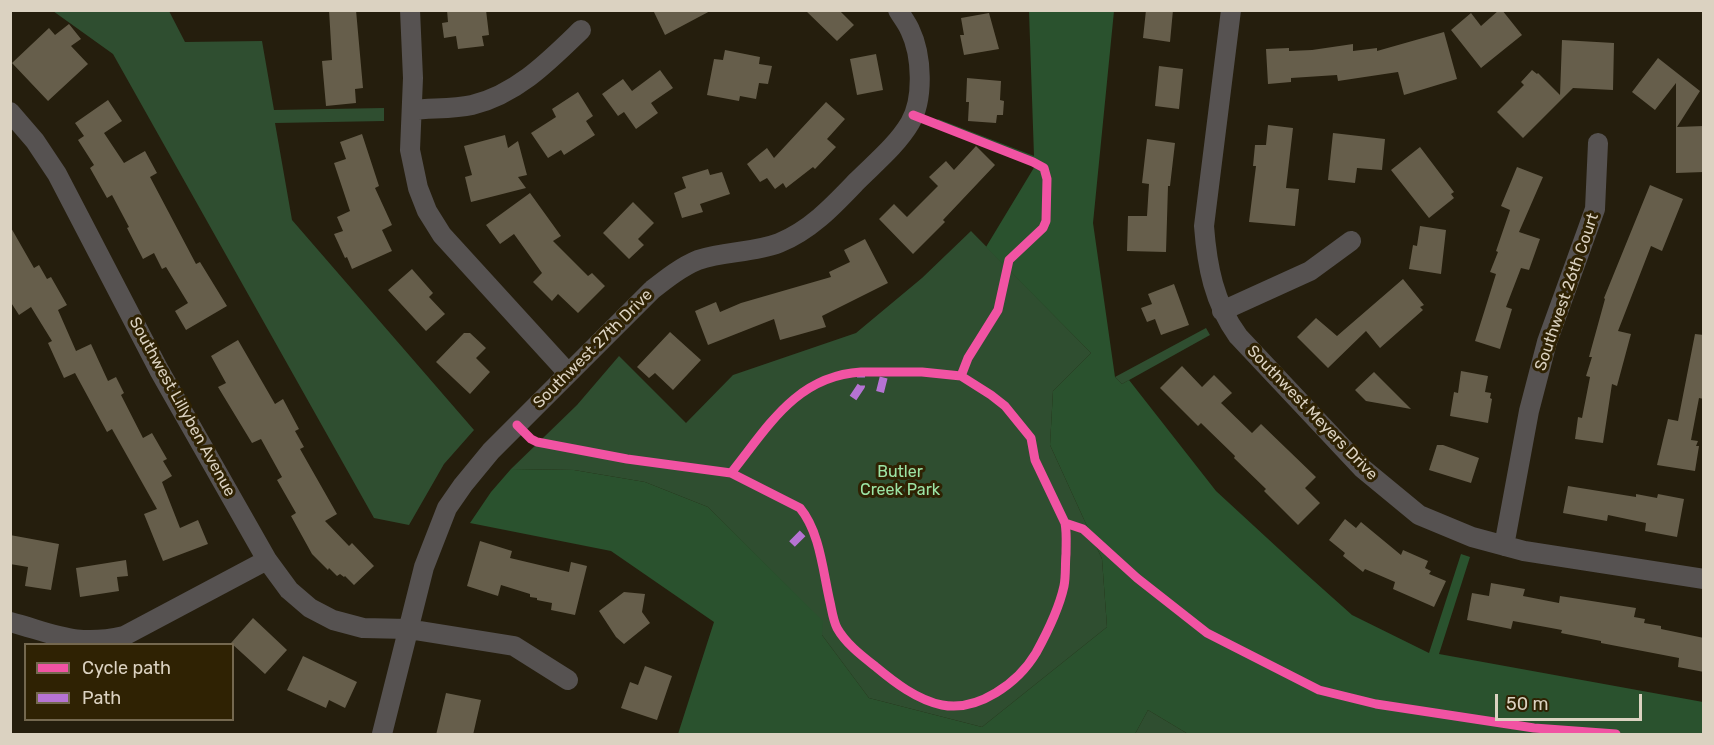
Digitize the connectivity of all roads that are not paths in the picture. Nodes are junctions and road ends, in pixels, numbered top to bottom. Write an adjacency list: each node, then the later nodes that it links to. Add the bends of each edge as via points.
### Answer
1 (410, 10): 5 (street)
2 (898, 10): 10 (street, Southwest 27th Drive, via 919,57 920,83 910,123 897,140 807,228 778,243 699,260 676,272 652,290)
3 (1231, 10): 9 (street, Southwest Meyers Drive, via 1204,226 1208,263)
4 (581, 30): 5 (street, via 549,62 514,88 472,105)
5 (412, 110): 10 (street, via 410,150 427,211 442,235)
6 (10, 112): 12 (street, Southwest Lillyben Avenue, via 57,174 159,370)
7 (1598, 143): 11 (street, Southwest 26th Court, via 1595,208 1547,342 1529,411)
8 (1351, 241): 9 (street, via 1310,271)
9 (1222, 311): 11 (street, Southwest Meyers Drive, via 1254,354 1382,486 1419,515)
10 (568, 373): 15 (street, Southwest 27th Drive, via 491,451 451,502 431,545)
11 (1504, 546): 13 (street, Southwest Meyers Drive)
12 (267, 560): 14 (street, via 124,636 80,641); 15 (street, Southwest Lillyben Avenue, via 289,590 310,608 333,620 363,628)
13 (1704, 579)
14 (10, 622)
15 (408, 629): 16 (street, Southwest Lillyben Avenue, via 514,646); 17 (street, Southwest 27th Drive)
16 (568, 680)
17 (382, 735)

